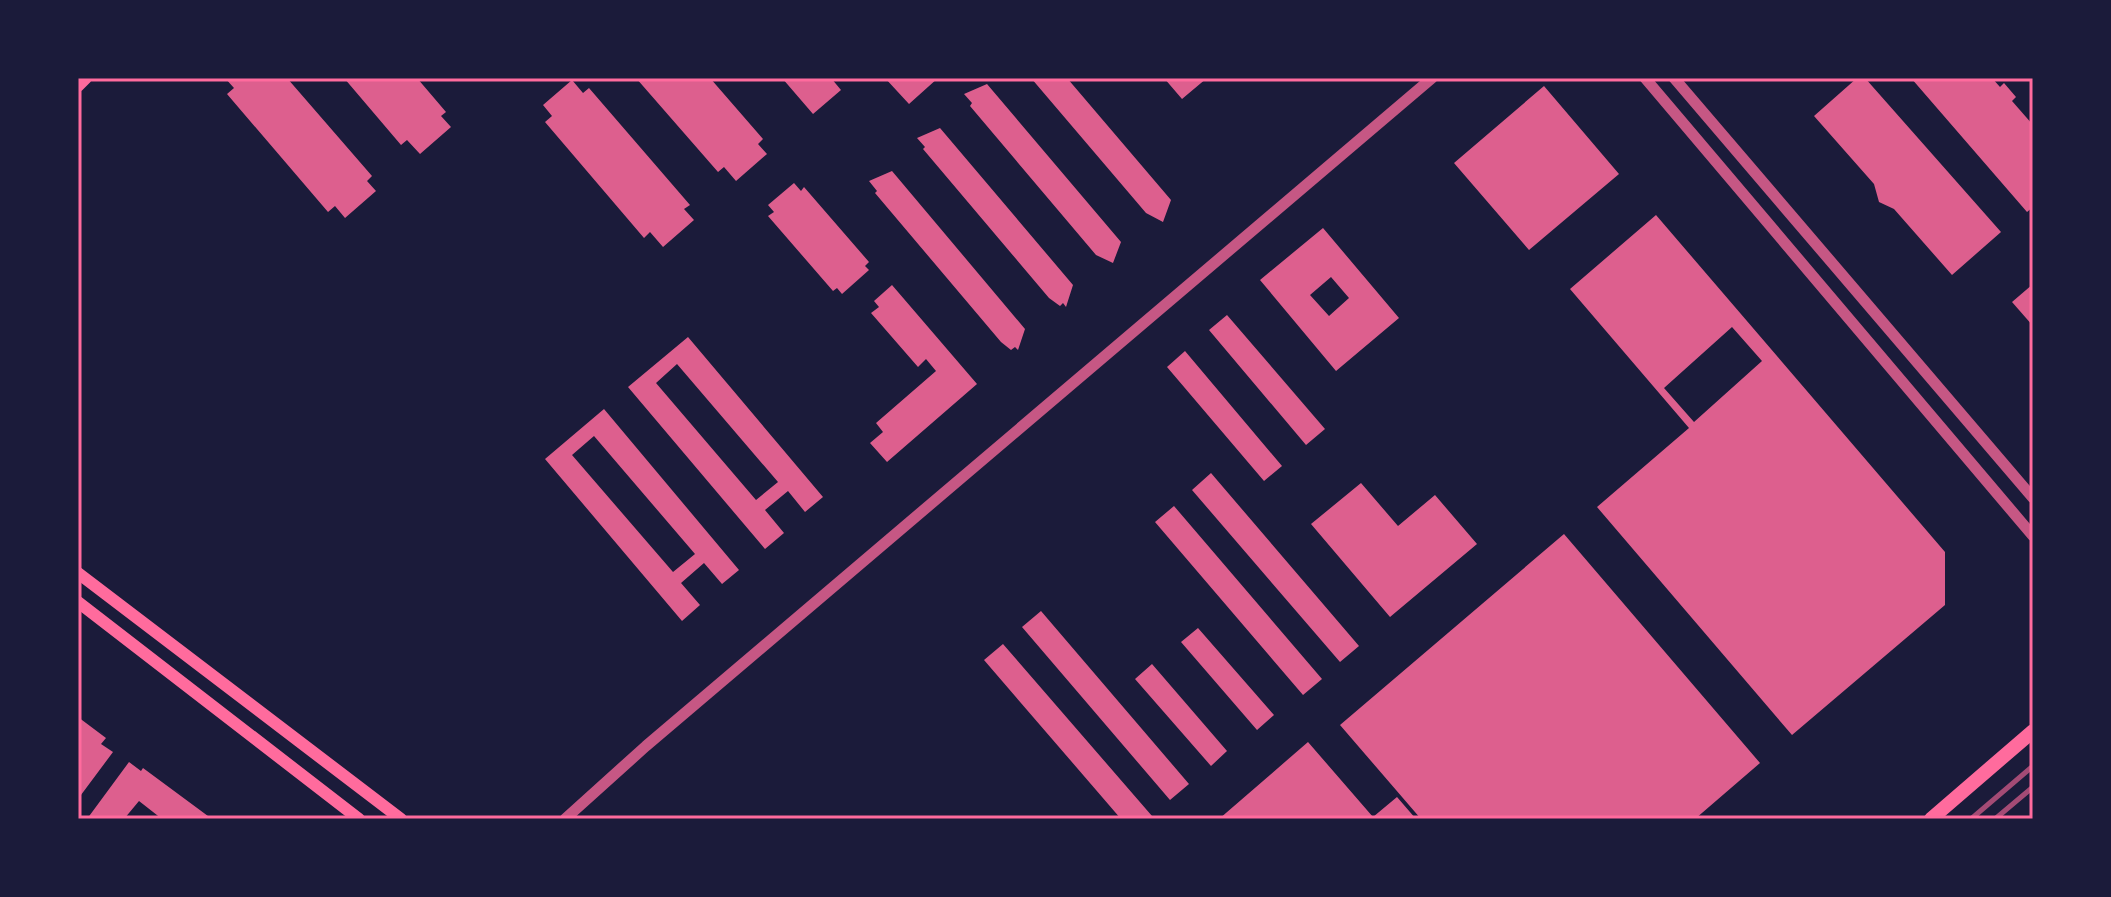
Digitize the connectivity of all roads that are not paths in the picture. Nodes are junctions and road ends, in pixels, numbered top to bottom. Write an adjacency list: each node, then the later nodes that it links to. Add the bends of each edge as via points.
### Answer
1 (86, 78): 5 (main road)
2 (1432, 78): 13 (street)
3 (1645, 78): 7 (street)
4 (1674, 78): 6 (street)
5 (78, 86)
6 (2033, 498)
7 (2033, 536)
8 (78, 573): 12 (main road)
9 (78, 602): 11 (main road)
10 (2033, 731): 14 (main road)
11 (359, 819)
12 (401, 819)
13 (565, 819)
14 (1931, 819)

